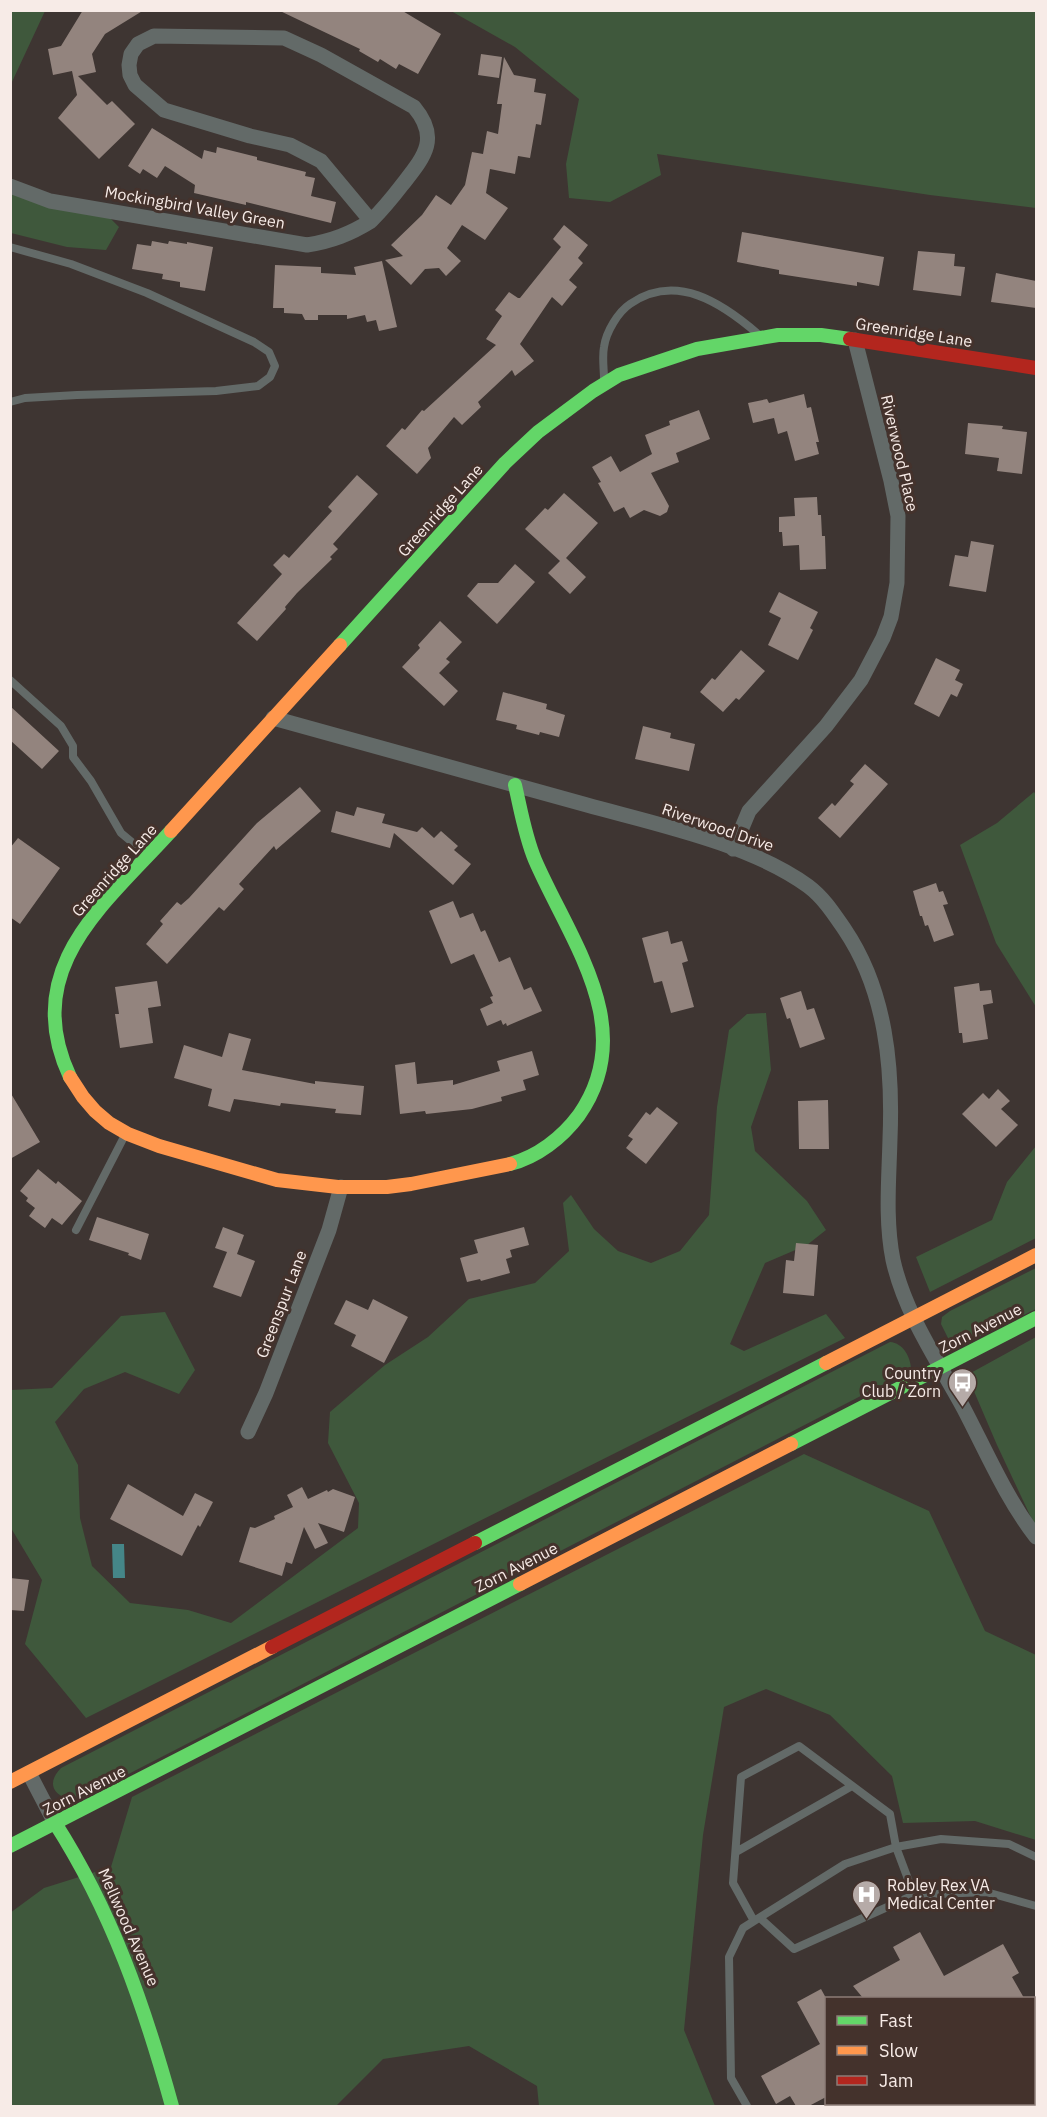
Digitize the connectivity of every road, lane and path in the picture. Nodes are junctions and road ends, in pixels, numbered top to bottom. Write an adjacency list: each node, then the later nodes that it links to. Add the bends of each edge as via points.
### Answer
1 (10, 186): 2 (street, Mockingbird Valley Green, via 50,201 308,245 351,234)
2 (371, 221): 2 (street, Mockingbird Valley Green, via 423,158 428,145 422,118 414,107 284,38 154,36 138,44 131,54 130,75 135,85 164,110 290,145 321,161)
3 (10, 248): 8 (lane, via 71,264 147,293 254,342 269,352 275,366 270,377 258,386 25,398)
4 (761, 338): 5 (street, Greenridge Lane, via 821,335); 7 (street, Greenridge Lane, via 697,349 619,375); 7 (lane, via 713,301 684,292 657,291 624,308 615,320 604,345)
5 (855, 340): 6 (street, Greenridge Lane); 12 (street, Riverwood Place, via 898,516 897,583 891,616 861,680 826,726 749,811)
6 (1036, 368)
7 (604, 384): 10 (street, Greenridge Lane, via 538,432 505,463)
8 (10, 402)
9 (10, 680): 13 (lane, via 61,726 73,746 73,757 92,781 121,833)
10 (273, 718): 11 (street, Riverwood Drive); 13 (street, Greenridge Lane)
11 (515, 785): 12 (street, Riverwood Drive); 15 (street, Greenridge Lane, via 529,846 594,984 601,1009 603,1053 592,1094 574,1122 556,1140 516,1162 387,1187)
12 (733, 849): 19 (street, Riverwood Drive, via 770,863 817,894 855,946 872,981 888,1058 890,1241 897,1276)
13 (150, 853): 14 (street, Greenridge Lane, via 76,938 56,989 56,1032 71,1080 99,1115)
14 (126, 1133): 15 (street, Greenridge Lane, via 288,1182); 16 (lane)
15 (341, 1187): 21 (street, Greenspur Lane, via 329,1230)
16 (76, 1230)
17 (1036, 1255): 19 (street)
18 (1036, 1318): 20 (street, Zorn Avenue)
19 (915, 1319): 20 (street, Riverwood Drive); 23 (street)
20 (940, 1367): 22 (street, Riverwood Drive, via 1000,1483); 26 (street, Zorn Avenue)
21 (248, 1432)
22 (1036, 1537)
23 (29, 1773): 24 (street); 26 (street, Mellwood Avenue)
24 (10, 1782)
25 (852, 1786): 28 (lane, via 890,1814); 29 (lane); 29 (lane, via 799,1746 741,1777)
26 (55, 1823): 27 (street, Zorn Avenue); 34 (street, Mellwood Avenue, via 85,1873 122,1949)
27 (10, 1845)
28 (896, 1847): 30 (lane, via 941,1839 1009,1844); 31 (lane); 33 (lane, via 845,1864)
29 (735, 1852): 33 (lane, via 733,1883)
30 (1036, 1857)
31 (914, 1895): 32 (lane, via 986,1892); 33 (lane, via 794,1949)
32 (1036, 1906)
33 (757, 1919): 35 (lane, via 743,1928 729,1957 731,2078)
34 (172, 2106)
35 (747, 2106)

